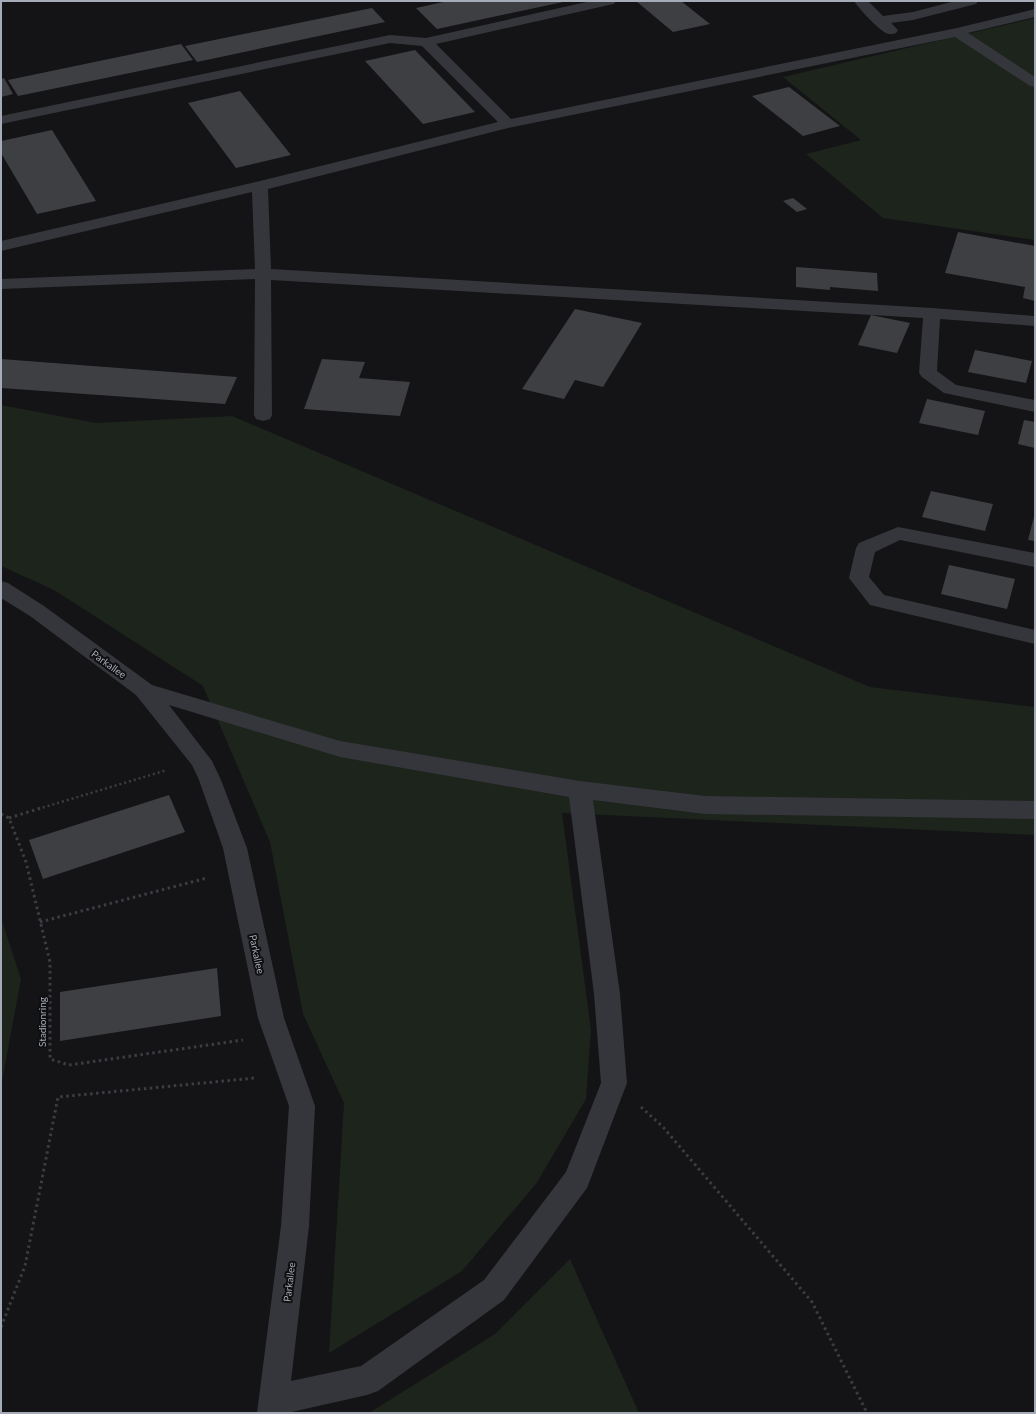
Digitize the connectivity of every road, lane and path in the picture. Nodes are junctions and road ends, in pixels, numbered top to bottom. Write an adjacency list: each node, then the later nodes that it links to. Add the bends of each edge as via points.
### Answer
1 (609, 1): 8 (street)
2 (864, 1): 5 (street)
3 (971, 1): 5 (street, via 913,16)
4 (1035, 13): 6 (street)
5 (880, 21): 7 (street)
6 (957, 32): 7 (street); 9 (street)
7 (907, 41): 11 (street)
8 (426, 42): 10 (street, via 390,39); 11 (street)
9 (1035, 84)
10 (1, 120)
11 (508, 124): 12 (street)
12 (260, 186): 13 (street); 14 (street)
13 (1, 246)
14 (263, 274): 15 (street); 16 (street); 19 (street)
15 (1, 284)
16 (932, 313): 17 (street); 18 (street, via 928,373 950,389)
17 (1035, 321)
18 (1035, 406)
19 (263, 415)
20 (1035, 560): 22 (street, via 898,533 866,548 859,578 877,600)
21 (1, 588): 23 (street, Parkallee, via 37,611)
22 (1035, 637)
23 (144, 690): 24 (street, Parkallee); 25 (street, via 340,749)
24 (201, 761): 28 (path); 31 (street, Parkallee, via 235,848)
25 (580, 790): 26 (street, via 705,805); 33 (street, via 608,994)
26 (1035, 810)
27 (1, 814): 28 (path)
28 (9, 818): 30 (path, Stadionring, via 26,862)
29 (203, 879): 30 (path)
30 (40, 922): 31 (path, Stadionring, via 50,962 50,1059 69,1065)
31 (277, 1036): 32 (street, Parkallee)
32 (291, 1074): 34 (path, via 58,1097 25,1266); 35 (street, Parkallee, via 302,1106 295,1226)
33 (614, 1083): 35 (street, via 577,1180 494,1290 367,1380); 36 (path, via 663,1127 812,1302)
34 (1, 1327)
35 (273, 1406)
36 (867, 1413)

